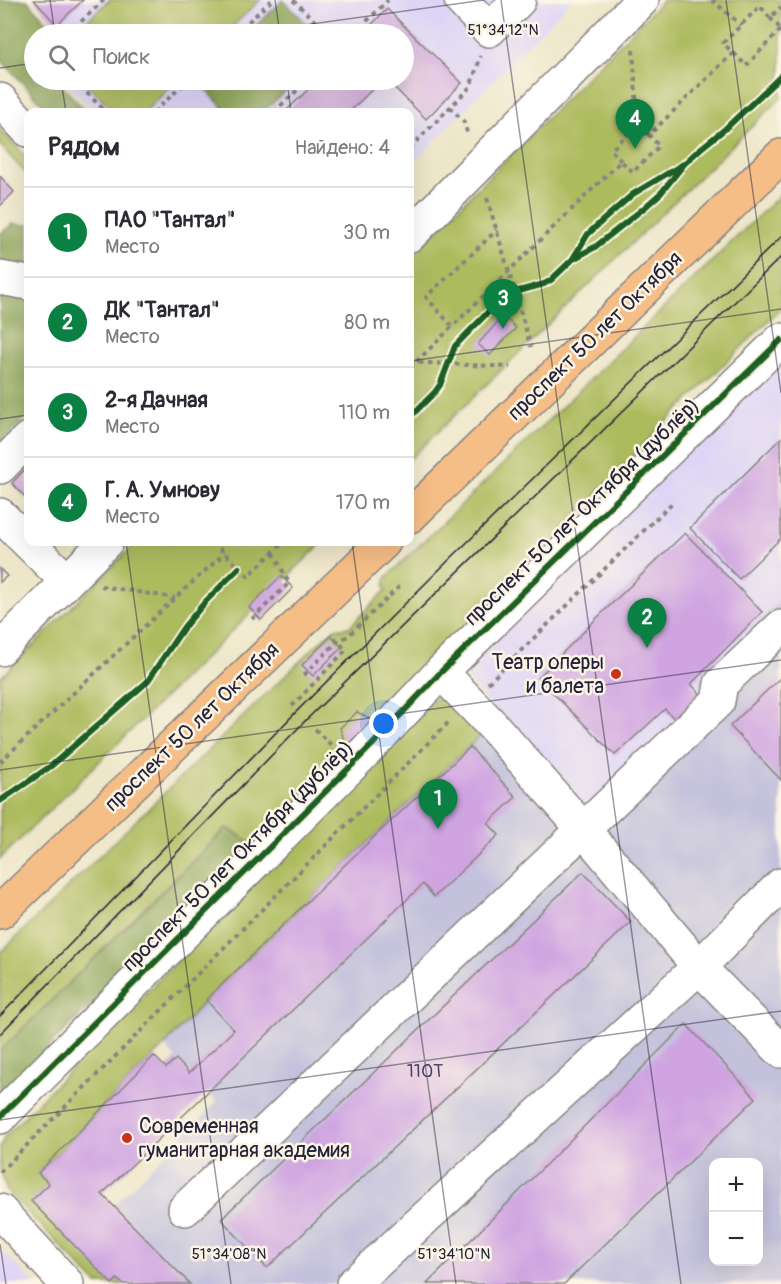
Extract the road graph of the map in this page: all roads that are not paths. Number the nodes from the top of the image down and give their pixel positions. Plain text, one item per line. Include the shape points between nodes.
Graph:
1 (461, 0) edge
2 (519, 0) edge
3 (636, 6) edge
4 (0, 100) edge
5 (24, 126) edge
6 (781, 156) edge
7 (414, 231) edge
8 (0, 278) edge
9 (24, 281) edge
10 (781, 340) edge
11 (24, 444) edge
12 (0, 467) edge
13 (414, 512) edge
14 (0, 515) edge
15 (24, 538) edge
16 (32, 546) edge
17 (102, 546) edge
18 (380, 546) edge
19 (68, 580) junction
20 (781, 627) edge
21 (0, 648) edge
22 (441, 672) junction
23 (583, 829) junction
24 (781, 885) edge
25 (0, 912) edge
26 (699, 967) junction
27 (781, 1051) edge
28 (0, 1118) edge
29 (185, 1209) dead end
30 (0, 1211) edge
31 (67, 1284) edge
32 (353, 1284) edge

1 - 2 street via 489,30
3 - 7 street
4 - 5 street
6 - 13 main road, проспект 50 лет Октября
8 - 9 street
10 - 22 street, проспект 50 лет Октября (дублёр)
11 - 12 street
14 - 15 street
16 - 19 street
17 - 19 street
18 - 25 main road, проспект 50 лет Октября
19 - 21 street
20 - 23 street via 721,684 718,700
22 - 23 street
22 - 28 street, проспект 50 лет Октября (дублёр)
23 - 26 street
23 - 29 street
24 - 26 street
26 - 27 street
26 - 32 street
30 - 31 street

